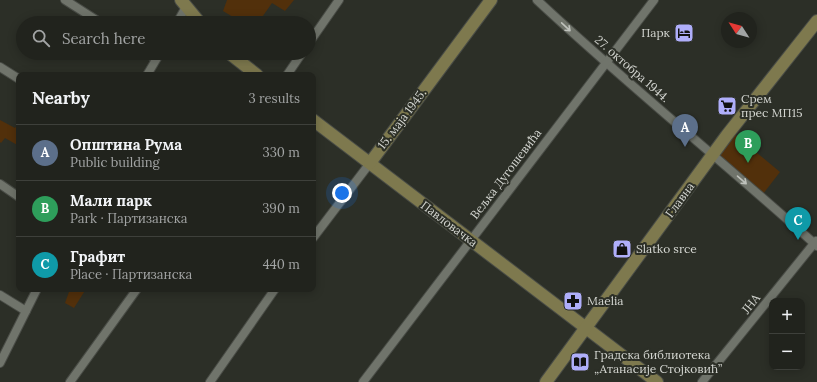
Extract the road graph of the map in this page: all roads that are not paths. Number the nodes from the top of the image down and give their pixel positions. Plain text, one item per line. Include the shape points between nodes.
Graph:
1 (65, 0) edge
2 (339, 0) edge
3 (491, 0) edge
4 (537, 0) edge
5 (654, 0) edge
6 (184, 3) edge
7 (90, 16) edge
8 (179, 16) edge
9 (194, 16) edge
10 (817, 21) edge
11 (316, 33) edge
12 (156, 60) edge
13 (239, 60) edge
14 (297, 60) edge
15 (606, 63) junction
16 (0, 67) edge
17 (149, 72) edge
18 (253, 72) edge
19 (289, 72) edge
20 (16, 77) edge
21 (316, 122) edge
22 (713, 155) junction
23 (370, 163) junction
24 (0, 184) edge
25 (16, 195) edge
26 (316, 234) edge
27 (472, 240) junction
28 (816, 243) edge
29 (35, 292) edge
30 (135, 292) edge
31 (273, 292) edge
32 (0, 295) edge
33 (26, 311) junction
34 (586, 328) junction
35 (0, 363) edge
36 (70, 382) edge
37 (210, 382) edge
38 (363, 382) edge
39 (546, 382) edge
40 (657, 382) edge
41 (702, 382) edge

1 - 7 street
2 - 11 street
3 - 23 street, 15. маја 1945.
4 -> 15 street, 27. октобра 1944.
5 - 15 street, Вељка Дугошевића
6 - 8 street
6 - 9 street
10 - 22 street, Главна
12 - 17 street
13 - 18 street
14 - 19 street
15 - 22 street, 27. октобра 1944.
15 - 27 street, Вељка Дугошевића
16 - 20 street
21 - 23 street, Павловачка
22 -> 28 street, 27. октобра 1944.
22 - 34 street, Главна
23 - 26 street, 15. маја 1945.
23 - 27 street, Павловачка
24 - 25 street
27 - 34 street, Павловачка
27 - 38 street, Вељка Дугошевића
28 - 41 street, ЈНА
29 - 33 street
30 - 36 street
31 - 37 street
32 - 33 street
33 - 35 street
34 - 39 street, Главна
34 - 40 street, Павловачка

